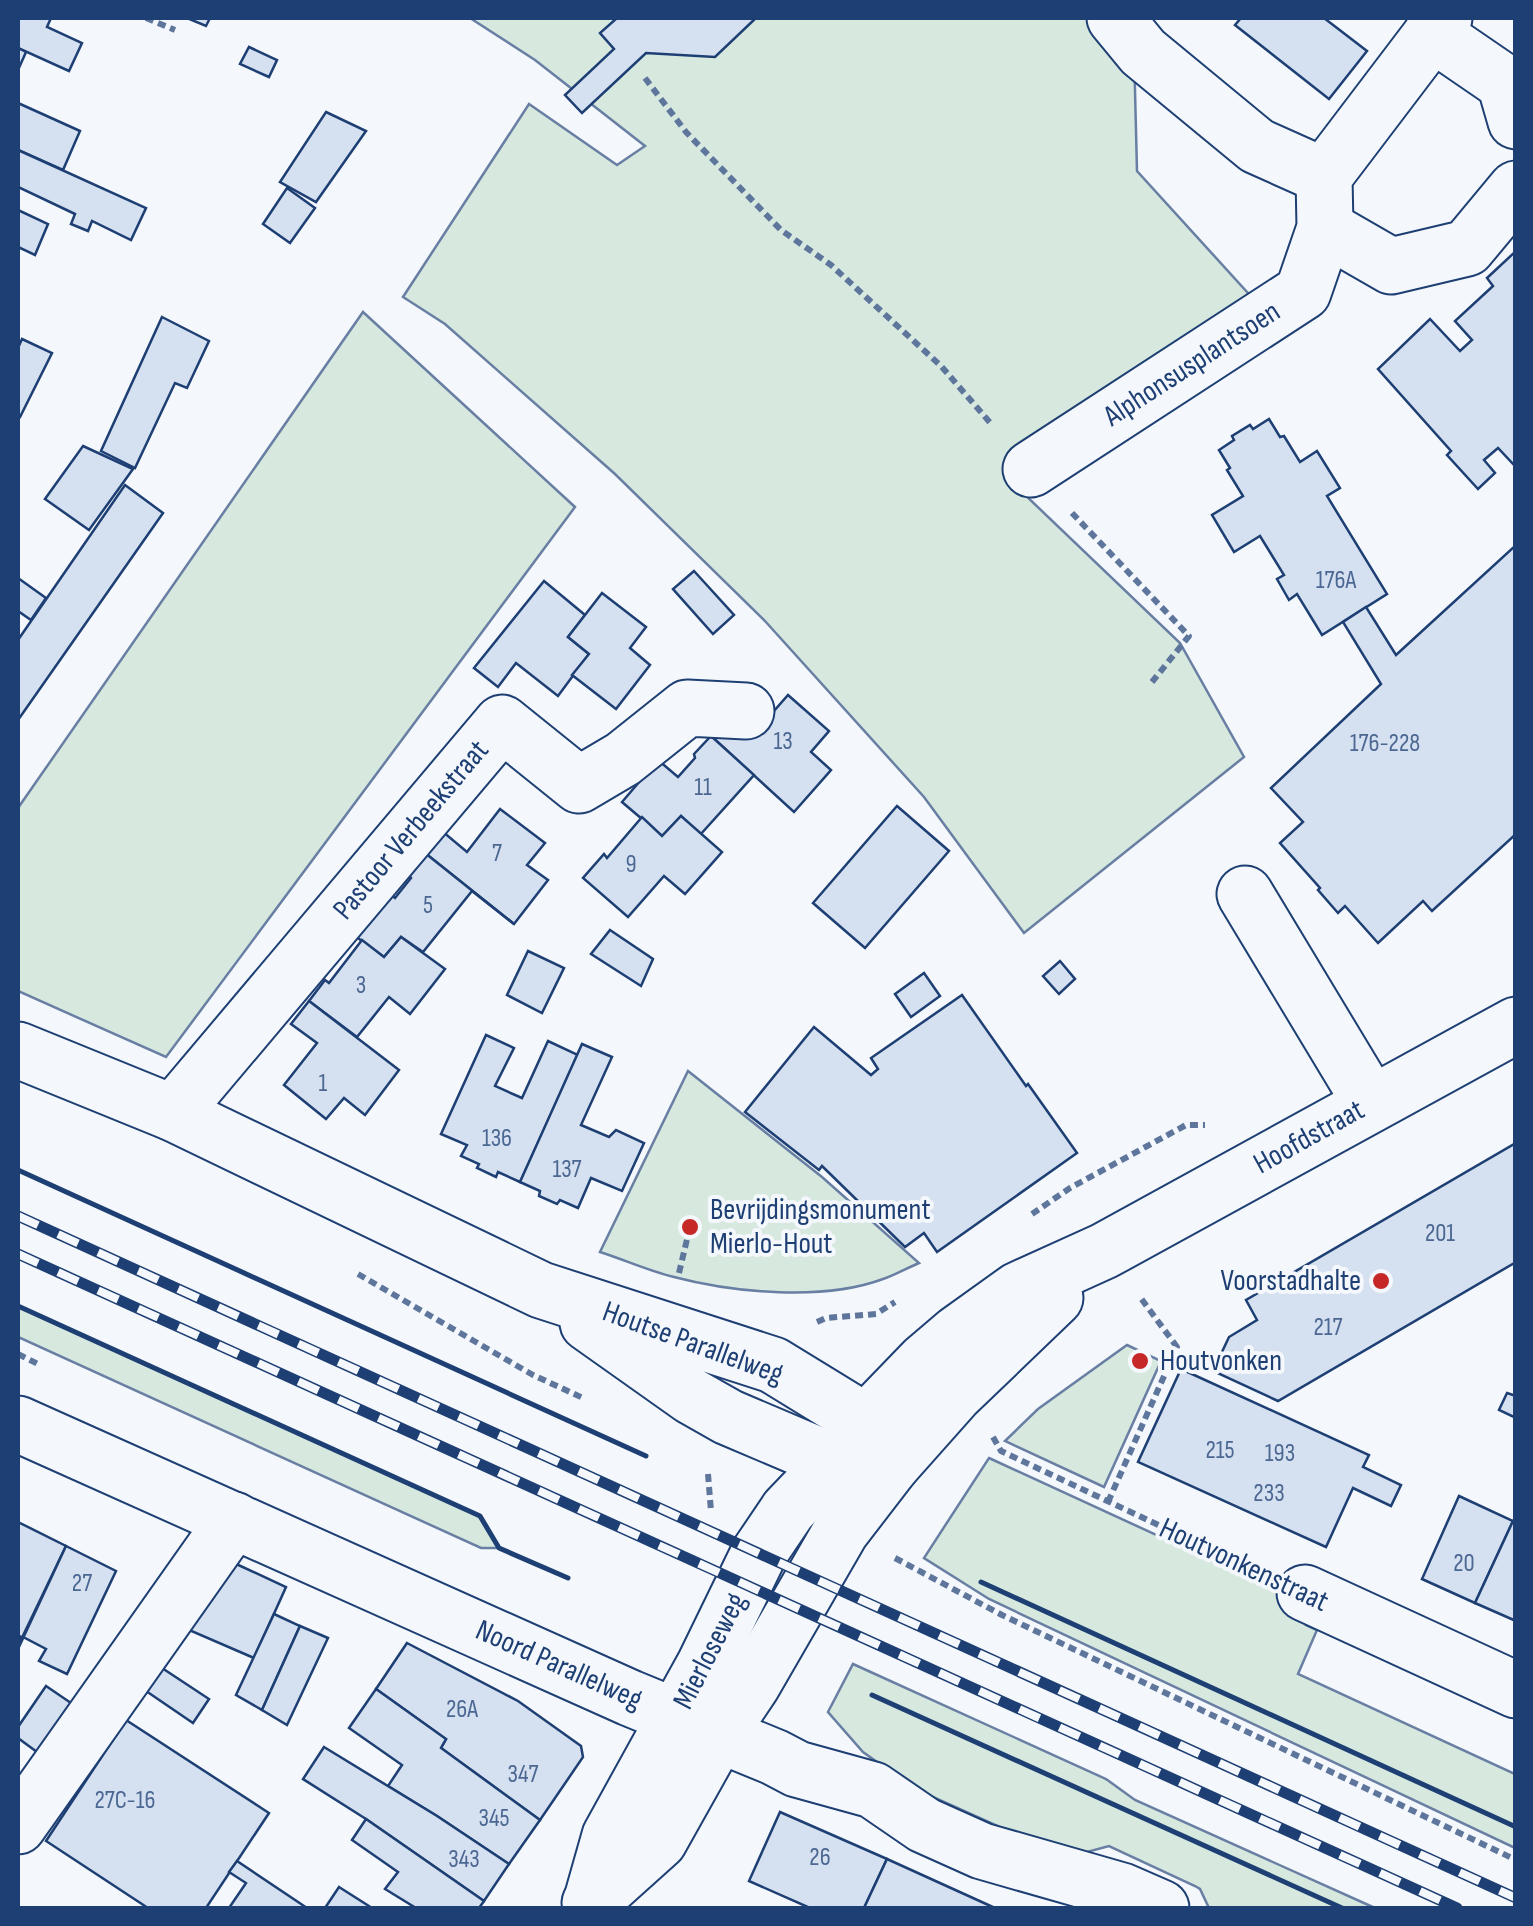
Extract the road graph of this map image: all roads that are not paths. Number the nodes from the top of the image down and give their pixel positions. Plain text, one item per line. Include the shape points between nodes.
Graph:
1 (1115, 18) edge
2 (1438, 25) edge
3 (1516, 121) edge
4 (1516, 189) edge
5 (1324, 202) junction
6 (1031, 470) road end
7 (746, 711) dead end
8 (1245, 894) dead end
9 (1516, 1025) edge
10 (18, 1050) edge
11 (1371, 1102) junction
12 (172, 1114) junction
13 (18, 1424) edge
14 (864, 1450) junction
15 (234, 1520) junction
16 (1305, 1594) road end
17 (1516, 1690) edge
18 (698, 1725) junction
19 (18, 1826) edge
20 (589, 1906) edge
21 (1161, 1908) edge

1 - 5 street via 1144,52
2 - 3 street via 1505,83
2 - 5 street, Alphonsusplantsoen
4 - 5 street via 1466,248 1391,266
5 - 6 street, Alphonsusplantsoen via 1303,292
7 - 12 street, Pastoor Verbeekstraat via 687,708 623,760 579,785 502,723
8 - 11 street
9 - 11 street, Hoofdstraat
10 - 12 street, Houtse Parallelweg
11 - 14 street, Hoofdstraat
12 - 14 street, Houtse Parallelweg via 541,1290 728,1417
13 - 15 street, Noord Parallelweg
14 - 18 street, Mierloseweg via 841,1532 752,1685
15 - 18 street, Noord Parallelweg
15 - 19 street
16 - 17 street, Houtvonkenstraat
18 - 20 street, Mierloseweg via 659,1841
18 - 21 street, Noord Parallelweg via 797,1770 873,1790 924,1825 982,1850

